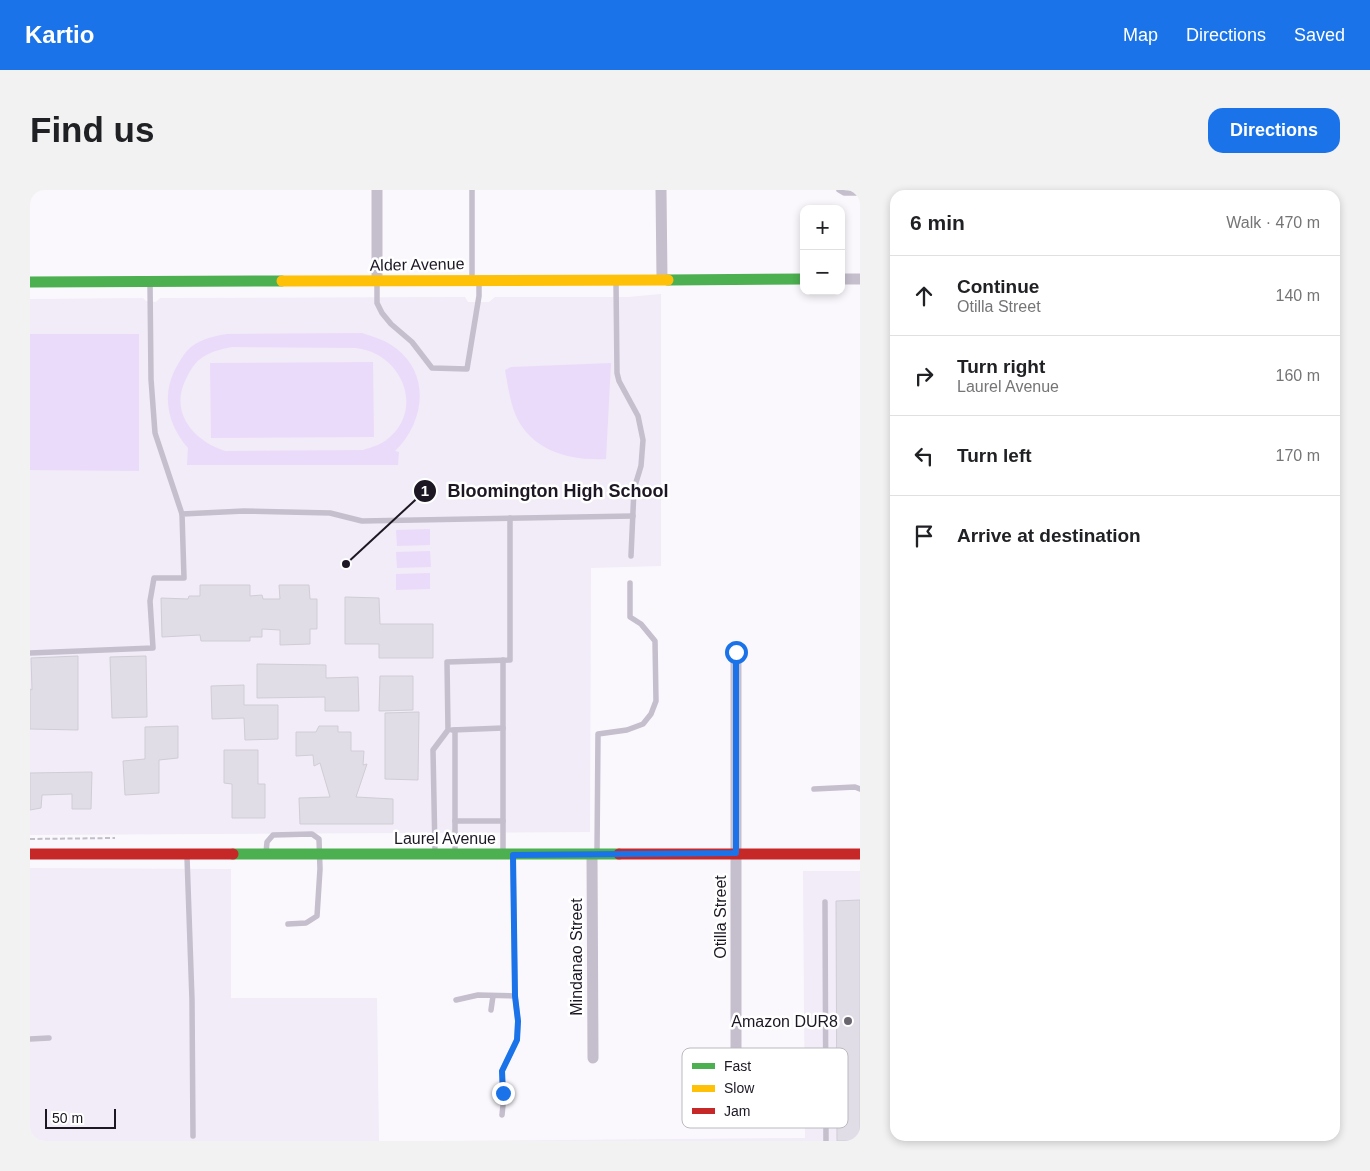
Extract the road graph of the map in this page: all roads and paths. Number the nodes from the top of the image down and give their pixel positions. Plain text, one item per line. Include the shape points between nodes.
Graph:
1 (377, 190) edge
2 (472, 190) edge
3 (661, 190) edge
4 (839, 190) edge
5 (860, 193) edge
6 (800, 279) edge
7 (845, 279) edge
8 (860, 279) edge
9 (475, 280) junction
10 (616, 280) junction
11 (662, 280) junction
12 (377, 281) junction
13 (30, 282) edge
14 (150, 282) junction
15 (182, 514) junction
16 (633, 516) junction
17 (510, 518) junction
18 (631, 556) dead end
19 (630, 582) dead end
20 (736, 652) dead end
21 (30, 653) edge
22 (503, 660) junction
23 (503, 728) junction
24 (448, 730) junction
25 (455, 730) junction
26 (814, 789) dead end
27 (860, 789) edge
28 (503, 821) junction
29 (455, 822) junction
30 (114, 838) dead end
31 (30, 839) edge
32 (736, 853) junction
33 (30, 854) edge
34 (187, 854) junction
35 (266, 854) junction
36 (319, 854) junction
37 (860, 854) edge
38 (435, 855) junction
39 (455, 855) junction
40 (508, 855) junction
41 (594, 855) junction
42 (825, 902) dead end
43 (288, 924) dead end
44 (493, 996) junction
45 (515, 996) junction
46 (456, 1000) dead end
47 (491, 1010) dead end
48 (49, 1038) dead end
49 (30, 1039) edge
50 (736, 1048) edge
51 (826, 1048) edge
52 (593, 1058) dead end
53 (502, 1115) dead end
54 (826, 1128) edge
55 (193, 1136) dead end
56 (826, 1141) edge

1 - 12 street
2 - 9 lane
3 - 11 street
4 - 5 lane
6 - 11 street, Alder Avenue
7 - 8 street
9 - 10 street, Alder Avenue
9 - 12 street, Alder Avenue
9 - 12 lane via 479,296 467,369 432,368 412,342 382,313 377,303
10 - 11 street, Alder Avenue
10 - 16 lane via 617,373 638,416 643,440 641,466 634,489
12 - 14 street, Alder Avenue
13 - 14 street, Alder Avenue
14 - 15 lane via 155,433
15 - 17 lane via 244,511 330,513 362,521
15 - 21 lane via 184,578 154,578 150,601 153,648
16 - 17 lane
16 - 18 lane
17 - 22 lane via 510,660
19 - 41 lane via 630,617 641,624 655,641 656,701 652,714 642,724 628,730 598,734
20 - 32 street, Otilla Street
22 - 23 lane
22 - 24 lane via 447,662
23 - 25 lane
23 - 28 lane
24 - 25 lane
24 - 38 lane via 433,750
25 - 29 lane
26 - 27 lane
28 - 29 lane
28 - 40 lane
29 - 39 lane
30 - 31 path
32 - 37 street, Laurel Avenue
32 - 41 street, Laurel Avenue
32 - 50 street, Otilla Street
33 - 34 street, Laurel Avenue
34 - 35 street, Laurel Avenue
34 - 55 lane
35 - 36 street, Laurel Avenue
35 - 36 lane via 266,842 274,835 312,834 318,839
36 - 38 street, Laurel Avenue
36 - 43 lane via 317,916 306,923
38 - 39 street, Laurel Avenue
39 - 40 street, Laurel Avenue
40 - 41 street, Laurel Avenue
40 - 45 lane
41 - 52 street, Mindanao Street
42 - 51 lane
44 - 45 lane
44 - 46 lane via 478,995
44 - 47 lane
45 - 53 lane via 517,1040 502,1071
48 - 49 lane
54 - 56 lane

